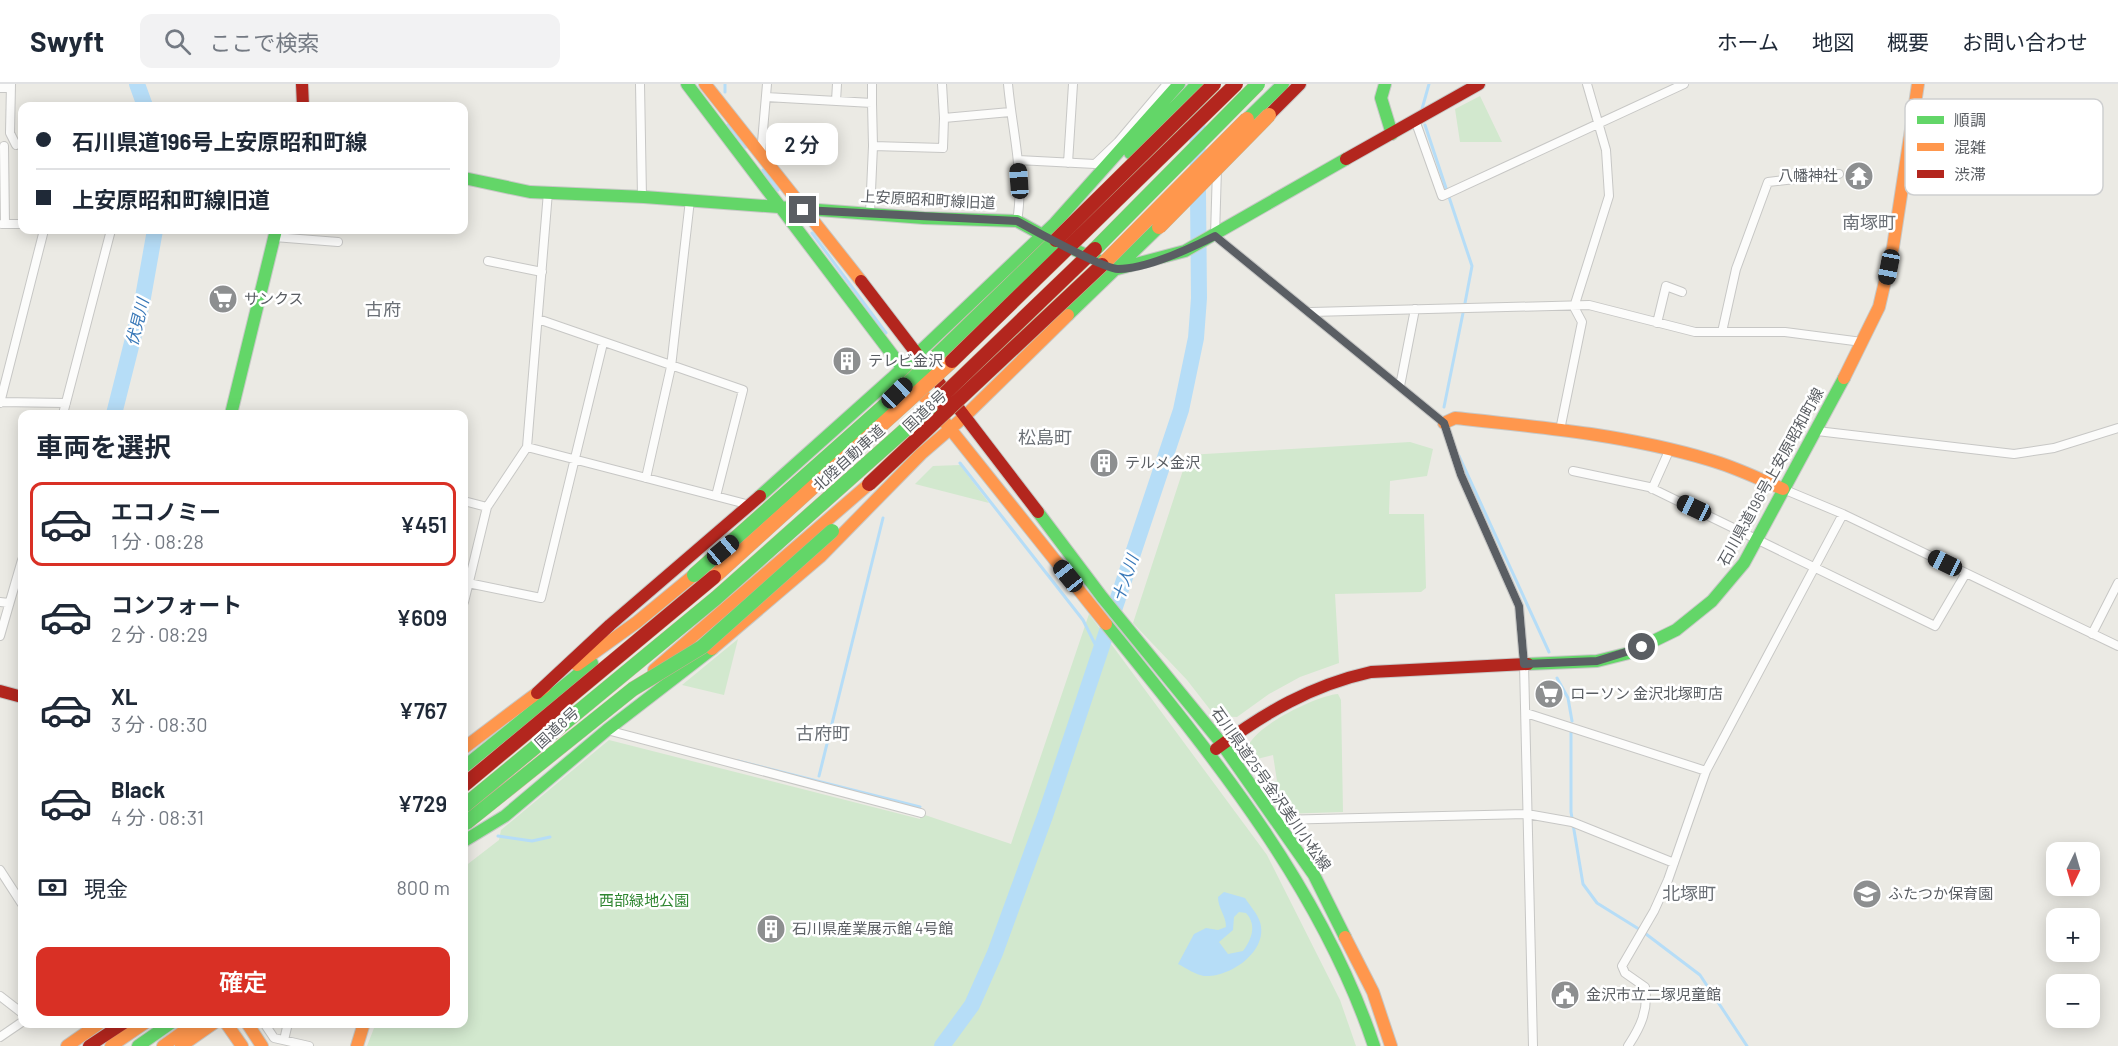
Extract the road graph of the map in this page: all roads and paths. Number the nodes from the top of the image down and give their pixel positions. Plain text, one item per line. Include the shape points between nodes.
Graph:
1 (302, 84) edge
2 (640, 84) edge
3 (687, 84) edge
4 (705, 84) edge
5 (767, 84) edge
6 (837, 84) edge
7 (872, 84) edge
8 (942, 84) edge
9 (1008, 84) edge
10 (1073, 84) edge
11 (1197, 84) edge
12 (1214, 84) edge
13 (1220, 84) edge
14 (1236, 84) edge
15 (1258, 84) edge
16 (1283, 84) edge
17 (1300, 84) edge
18 (1385, 84) edge
19 (1479, 84) edge
20 (1587, 84) edge
21 (1684, 84) edge
22 (1918, 84) edge
23 (11, 86) edge
24 (1172, 86) edge
25 (0, 88) edge
26 (766, 97) junction
27 (1916, 99) edge
28 (836, 101) junction
29 (303, 102) edge
30 (872, 103) junction
31 (1010, 112) junction
32 (944, 118) junction
33 (1415, 120) junction
34 (1598, 123) junction
35 (1392, 134) junction
36 (18, 144) edge
37 (18, 145) edge
38 (2, 146) edge
39 (873, 146) junction
40 (761, 154) junction
41 (1018, 160) junction
42 (1068, 162) junction
43 (1905, 164) edge
44 (1839, 174) dead end
45 (468, 179) edge
46 (548, 192) junction
47 (642, 197) junction
48 (690, 200) junction
49 (781, 209) junction
50 (803, 210) junction
51 (870, 213) junction
52 (1060, 217) junction
53 (1017, 221) junction
54 (3, 224) edge
55 (43, 234) edge
56 (110, 234) edge
57 (275, 234) edge
58 (282, 234) edge
59 (1041, 235) junction
60 (1215, 236) junction
61 (338, 242) dead end
62 (488, 261) dead end
63 (1117, 269) junction
64 (542, 272) junction
65 (1682, 292) dead end
66 (1574, 307) junction
67 (1415, 309) junction
68 (1311, 312) junction
69 (538, 320) junction
70 (1657, 323) junction
71 (1722, 332) junction
72 (1862, 342) junction
73 (603, 343) junction
74 (917, 353) junction
75 (671, 367) junction
76 (902, 368) junction
77 (1400, 386) junction
78 (0, 402) edge
79 (66, 403) junction
80 (64, 410) edge
81 (232, 410) edge
82 (964, 417) junction
83 (1444, 423) junction
84 (2118, 428) edge
85 (949, 430) junction
86 (1560, 430) junction
87 (1817, 431) junction
88 (527, 447) junction
89 (1669, 451) junction
90 (574, 460) junction
91 (1573, 471) dead end
92 (646, 478) junction
93 (897, 479) junction
94 (1652, 489) junction
95 (1783, 489) junction
96 (716, 496) junction
97 (468, 502) edge
98 (751, 505) junction
99 (487, 507) junction
100 (1844, 513) junction
101 (1758, 538) junction
102 (1814, 569) junction
103 (18, 570) edge
104 (1966, 573) junction
105 (468, 583) joint
106 (2118, 583) edge
107 (5, 603) edge
108 (637, 622) junction
109 (2092, 634) junction
110 (0, 636) edge
111 (2118, 646) edge
112 (1524, 664) junction
113 (2, 691) edge
114 (537, 693) junction
115 (18, 696) edge
116 (1526, 713) junction
117 (607, 730) junction
118 (1222, 744) junction
119 (468, 745) edge
120 (1210, 753) junction
121 (468, 764) edge
122 (1706, 771) junction
123 (468, 782) edge
124 (468, 803) edge
125 (921, 813) dead end
126 (1527, 814) junction
127 (1276, 820) junction
128 (468, 821) edge
129 (468, 835) edge
130 (468, 837) edge
131 (1674, 863) junction
132 (0, 870) edge
133 (18, 898) edge
134 (0, 996) edge
135 (18, 1010) edge
136 (18, 1025) edge
137 (93, 1028) edge
138 (116, 1028) edge
139 (138, 1028) edge
140 (164, 1028) edge
141 (188, 1028) edge
142 (207, 1028) edge
143 (229, 1028) edge
144 (250, 1028) edge
145 (267, 1028) edge
146 (287, 1028) edge
147 (362, 1028) edge
148 (0, 1037) edge
149 (284, 1040) junction
150 (67, 1046) edge
151 (89, 1046) edge
152 (111, 1046) edge
153 (138, 1046) edge
154 (163, 1046) edge
155 (181, 1046) edge
156 (242, 1046) edge
157 (262, 1046) edge
158 (309, 1046) edge
159 (357, 1046) edge
160 (1374, 1046) edge
161 (1391, 1046) edge
162 (1533, 1046) edge
163 (1628, 1046) edge

1 - 29 main road
2 - 47 street
3 - 49 main road
4 - 40 main road
5 - 26 street
6 - 28 street
7 - 30 street
8 - 32 street
9 - 31 street
10 - 42 street
11 - 52 main road via 1117,166
12 - 108 main road, bridge via 897,393
13 - 60 street
14 - 123 main road, 北陸自動車道, bridge via 1033,287 852,456 699,593
15 - 124 main road, 北陸自動車道, bridge via 958,381 817,510 624,677
16 - 129 main road, 国道8号, bridge via 1079,287 869,484 674,655 625,690
17 - 63 main road, bridge
18 - 35 main road via 1381,98
19 - 33 main road
20 - 34 street
21 - 34 street
22 - 27 main road, 石川県道196号上安原昭和町線
23 - 25 street
23 - 36 street via 10,133
24 - 42 street via 1095,164
24 - 52 main road
26 - 28 street
26 - 40 street
28 - 30 street
30 - 39 street
31 - 32 street
31 - 41 street
32 - 39 street via 943,148
33 - 34 street via 1442,196
33 - 35 main road
34 - 66 street via 1606,150 1609,196
35 - 60 main road
37 - 38 street
38 - 54 street
39 - 51 street
40 - 50 main road
41 - 42 street
41 - 53 street via 1021,202
43 - 72 main road, 石川県道196号上安原昭和町線 via 1885,287
44 - 71 street via 1768,182 1736,269
45 - 46 main road, 上安原昭和町線旧道
46 - 47 main road, 上安原昭和町線旧道
46 - 64 street
47 - 48 main road, 上安原昭和町線旧道
48 - 49 main road, 上安原昭和町線旧道
48 - 75 street
49 - 50 main road, 上安原昭和町線旧道
49 - 76 main road
50 - 51 main road, 上安原昭和町線旧道
50 - 74 main road
51 - 53 main road, 上安原昭和町線旧道
52 - 59 main road
53 - 59 main road, 上安原昭和町線旧道
55 - 78 street
56 - 79 street
57 - 81 main road
58 - 61 street
59 - 63 main road, 上安原昭和町線旧道
59 - 74 main road
60 - 63 main road via 1185,251
60 - 68 street
62 - 64 street
63 - 82 main road
64 - 69 street
65 - 70 street via 1666,286
66 - 67 street
66 - 70 street via 1589,305
66 - 86 street via 1582,321
67 - 68 street
67 - 77 street
68 - 77 street
69 - 73 street
69 - 88 street
70 - 71 street via 1695,332
71 - 72 street via 1785,332
72 - 87 main road, 石川県道196号上安原昭和町線
73 - 75 street
73 - 90 street
74 - 76 main road
74 - 82 main road
75 - 92 street
75 - 96 street via 743,390
76 - 85 main road
76 - 98 main road
77 - 83 street
78 - 79 street
79 - 80 street
82 - 85 main road
82 - 118 main road, 石川県道25号金沢美川小松線 via 1102,597
83 - 86 main road via 1455,418
83 - 112 street via 1461,475 1519,606
84 - 87 street via 2054,448 2014,454
85 - 93 main road
85 - 120 main road, 石川県道25号金沢美川小松線
86 - 89 main road
87 - 95 main road, 石川県道196号上安原昭和町線
88 - 90 street
88 - 99 street
89 - 94 street
89 - 95 main road via 1711,460
90 - 92 street
90 - 105 street via 541,598
91 - 94 street
92 - 96 street
93 - 117 main road via 820,557 752,617
93 - 128 main road, bridge via 832,531 702,647 633,689
94 - 101 street
95 - 100 street
95 - 101 main road, 石川県道196号上安原昭和町線
96 - 98 street
97 - 99 street
98 - 114 main road via 609,624
99 - 105 street
100 - 102 street
100 - 104 street
101 - 102 street
101 - 112 main road, 石川県道196号上安原昭和町線 via 1732,580 1676,630 1629,653 1597,661
102 - 104 street via 1935,626
102 - 122 street
103 - 107 street
104 - 109 street
106 - 109 street
107 - 110 street
108 - 114 main road
108 - 121 main road
109 - 111 street
112 - 116 street
112 - 118 main road, 石川県道196号上安原昭和町線 via 1347,676 1307,690 1267,711
113 - 115 main road
114 - 119 main road
116 - 122 street
116 - 126 street
117 - 125 street
117 - 130 main road via 505,816
118 - 120 main road, 石川県道196号上安原昭和町線
118 - 127 main road, 石川県道25号金沢美川小松線
120 - 160 main road, 石川県道25号金沢美川小松線 via 1300,884 1358,998
122 - 131 street
126 - 127 street
126 - 131 street via 1572,822
126 - 162 street
127 - 161 main road, 石川県道25号金沢美川小松線 via 1314,875 1373,992
131 - 163 street via 1654,911 1622,966 1625,973 1645,987 1647,998 1638,1030
132 - 133 street
134 - 135 street
136 - 148 street
137 - 150 main road
138 - 151 main road
139 - 152 main road
140 - 153 main road
141 - 154 main road
142 - 155 main road
143 - 156 main road
144 - 157 main road
145 - 149 street via 274,1038
146 - 149 street
147 - 159 main road
149 - 158 street

